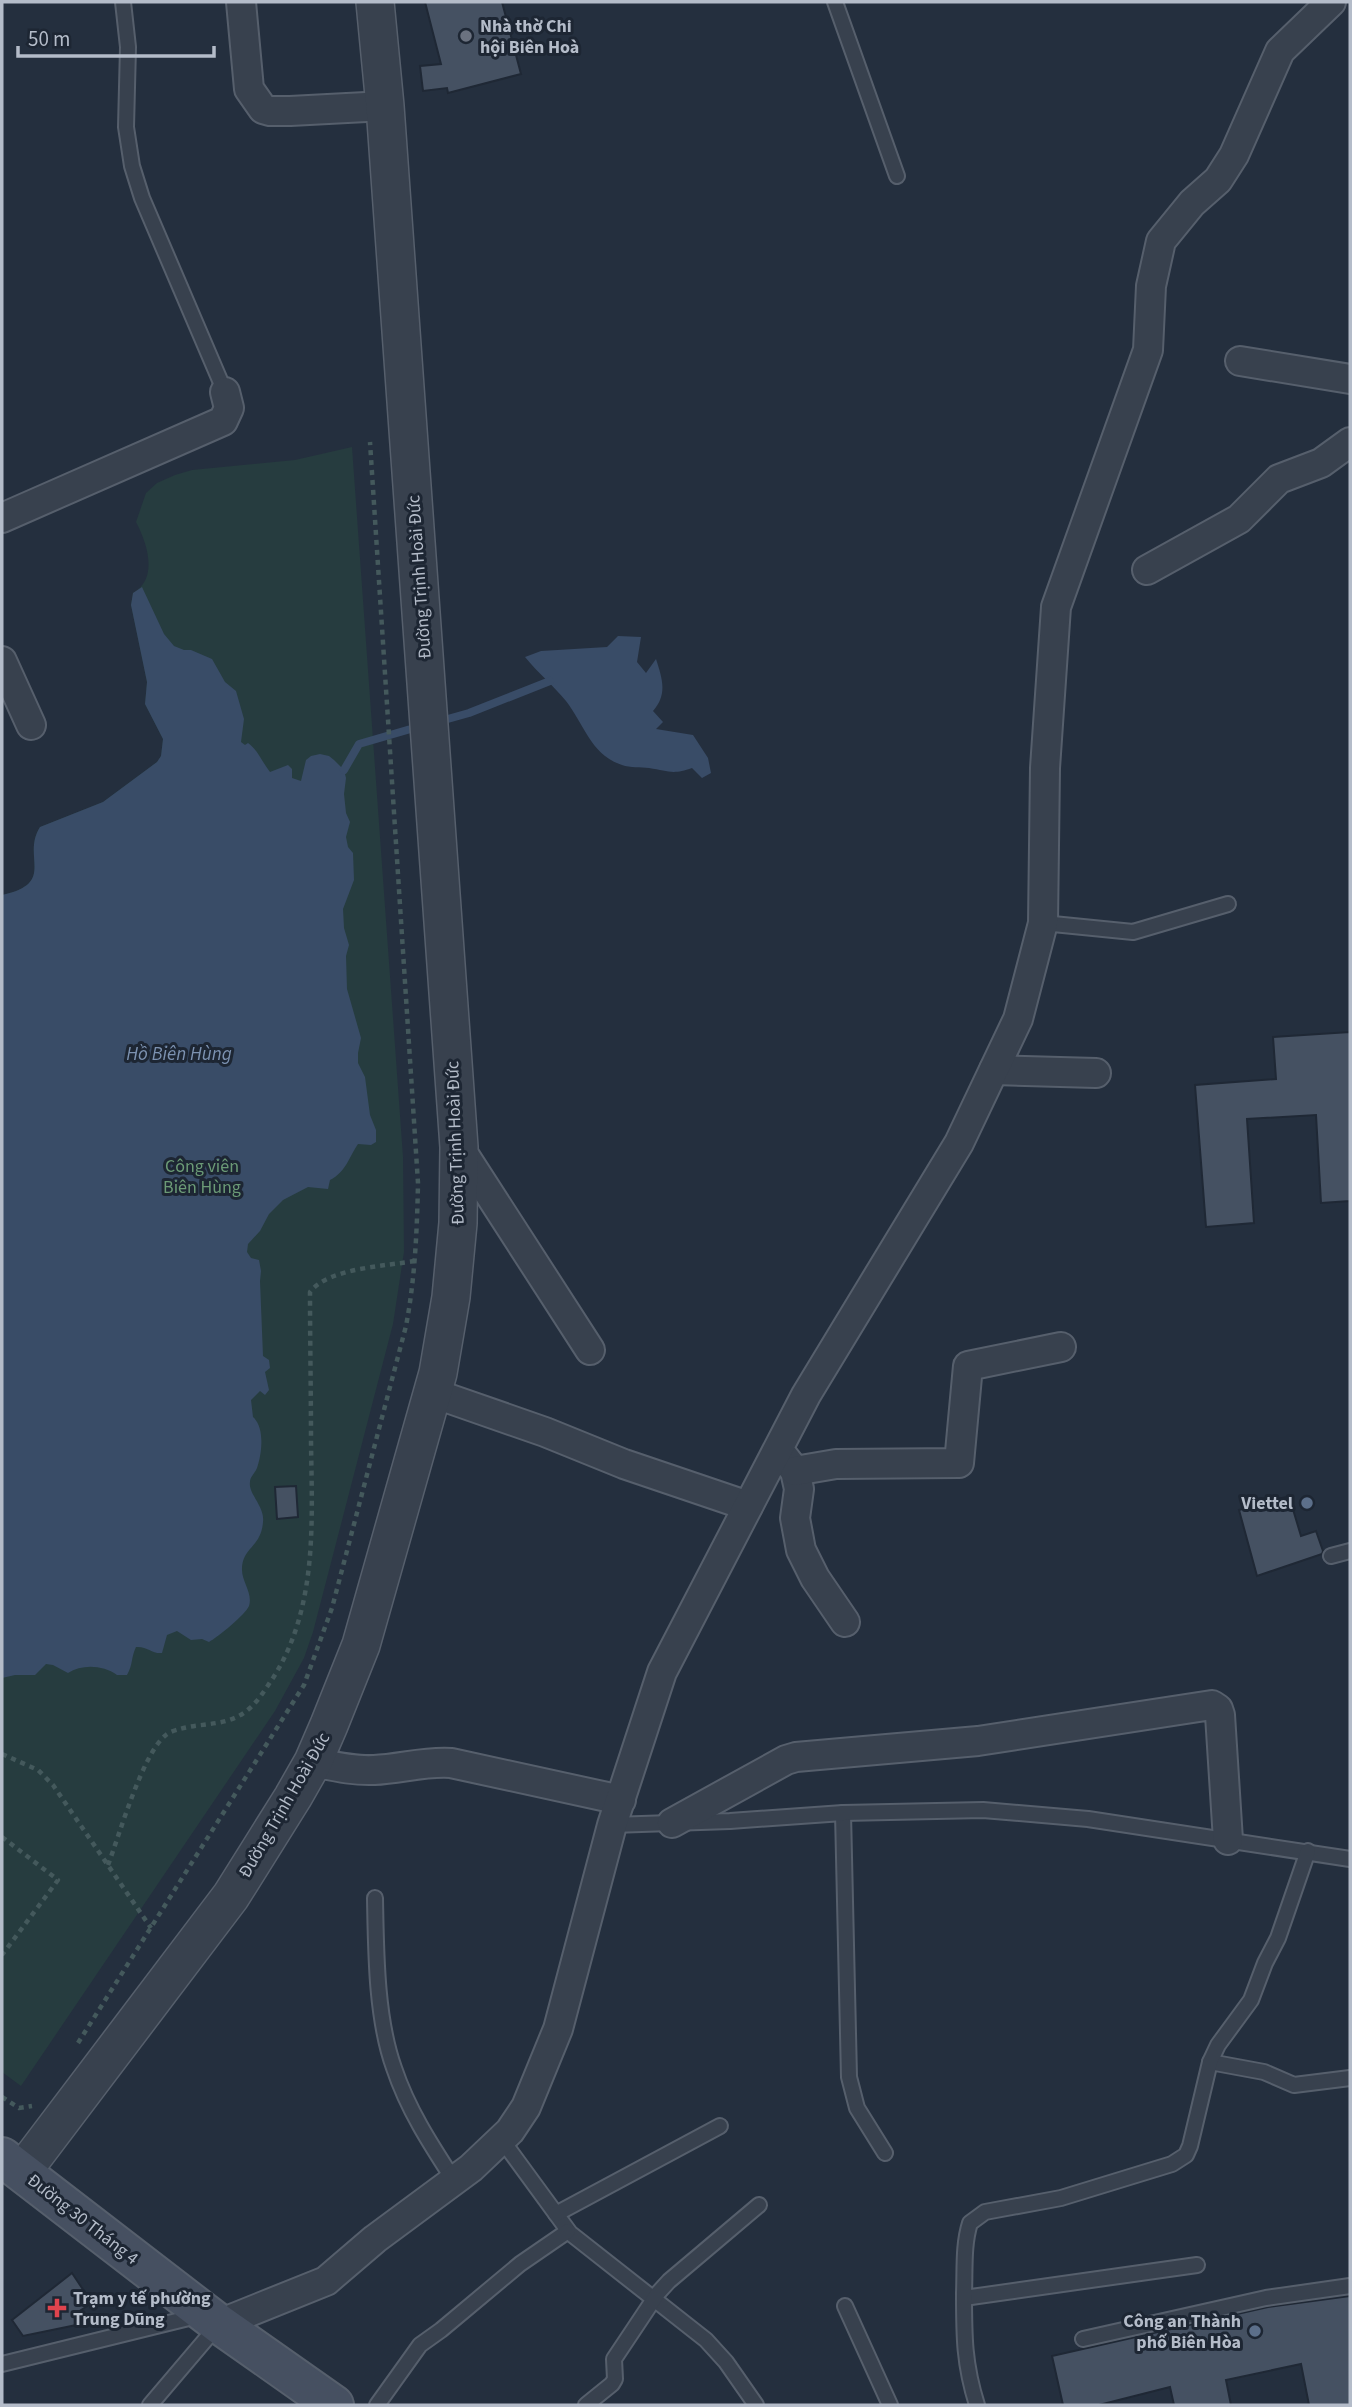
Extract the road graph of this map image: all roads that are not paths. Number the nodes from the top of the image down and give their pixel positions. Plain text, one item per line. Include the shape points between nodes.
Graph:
1 (123, 2) edge
2 (241, 2) edge
3 (375, 2) edge
4 (835, 2) edge
5 (1331, 2) edge
6 (386, 106) junction
7 (897, 176) dead end
8 (1240, 361) dead end
9 (1350, 379) edge
10 (225, 392) joint
11 (1350, 442) edge
12 (2, 519) edge
13 (1147, 570) dead end
14 (2, 660) edge
15 (31, 725) dead end
16 (1228, 904) dead end
17 (1043, 923) junction
18 (994, 1070) junction
19 (1097, 1073) dead end
20 (459, 1147) junction
21 (1060, 1347) dead end
22 (590, 1350) dead end
23 (433, 1393) junction
24 (786, 1461) junction
25 (748, 1506) junction
26 (1350, 1551) edge
27 (1331, 1556) dead end
28 (845, 1622) dead end
29 (313, 1762) junction
30 (616, 1812) junction
31 (843, 1814) junction
32 (672, 1823) junction
33 (1228, 1840) junction
34 (1308, 1851) junction
35 (1350, 1859) edge
36 (375, 1898) dead end
37 (1210, 2062) junction
38 (1350, 2078) edge
39 (720, 2126) dead end
40 (502, 2140) junction
41 (885, 2153) dead end
42 (12, 2164) edge
43 (455, 2182) junction
44 (760, 2205) dead end
45 (556, 2214) junction
46 (568, 2231) junction
47 (1197, 2265) dead end
48 (1350, 2286) edge
49 (964, 2298) junction
50 (654, 2300) junction
51 (845, 2306) dead end
52 (212, 2319) junction
53 (1083, 2339) dead end
54 (2, 2364) edge
55 (150, 2405) edge
56 (334, 2405) edge
57 (377, 2405) edge
58 (586, 2405) edge
59 (756, 2405) edge
60 (890, 2405) edge
61 (977, 2405) edge

1 - 10 lane via 128,47 126,127 132,166
2 - 6 street via 249,89 263,108
3 - 6 street, Đường Trịnh Hoài Đức
4 - 7 lane
5 - 17 street via 1280,51 1234,155 1218,180 1192,202 1161,241 1151,286 1148,350 1056,607 1045,768
6 - 20 street, Đường Trịnh Hoài Đức
8 - 9 street
10 - 12 street via 229,408 223,421
11 - 13 street via 1321,463 1279,479 1239,519
14 - 15 street
16 - 17 lane via 1133,932
17 - 18 street via 1018,1019
18 - 19 street
18 - 24 street via 959,1143 806,1395
20 - 22 street
20 - 23 street, Đường Trịnh Hoài Đức via 451,1297
21 - 24 street via 968,1366 959,1463
23 - 25 street
23 - 29 street, Đường Trịnh Hoài Đức via 361,1645
24 - 25 street
24 - 28 street via 799,1489 796,1518 801,1550
25 - 30 street via 662,1672
26 - 27 lane
29 - 30 street via 373,1770 452,1763
29 - 42 street, Đường Trịnh Hoài Đức via 231,1896
30 - 32 lane
30 - 40 street via 558,2029 526,2107
31 - 32 lane
31 - 33 lane via 983,1811 1088,1819
31 - 41 lane via 849,2077 857,2108
32 - 33 street via 796,1757 978,1741 1212,1705 1220,1715
33 - 34 lane
34 - 35 lane
34 - 37 lane via 1255,1992
36 - 43 lane via 379,1988 390,2056 408,2104
37 - 38 lane via 1264,2072 1294,2085
37 - 49 lane via 1190,2147 1180,2161 1061,2198 985,2212 970,2223
39 - 45 lane
40 - 43 street
40 - 45 lane
42 - 52 main road, Đường 30 Tháng 4
43 - 52 street via 326,2281
44 - 50 lane via 669,2281
45 - 46 lane
46 - 50 lane
46 - 57 lane via 420,2345
47 - 49 lane
48 - 53 lane via 1266,2298
49 - 61 lane via 966,2364
50 - 58 lane via 614,2358 612,2384
50 - 59 lane via 720,2354
51 - 60 lane
52 - 54 lane
52 - 55 lane
52 - 56 main road, Đường 30 Tháng 4

